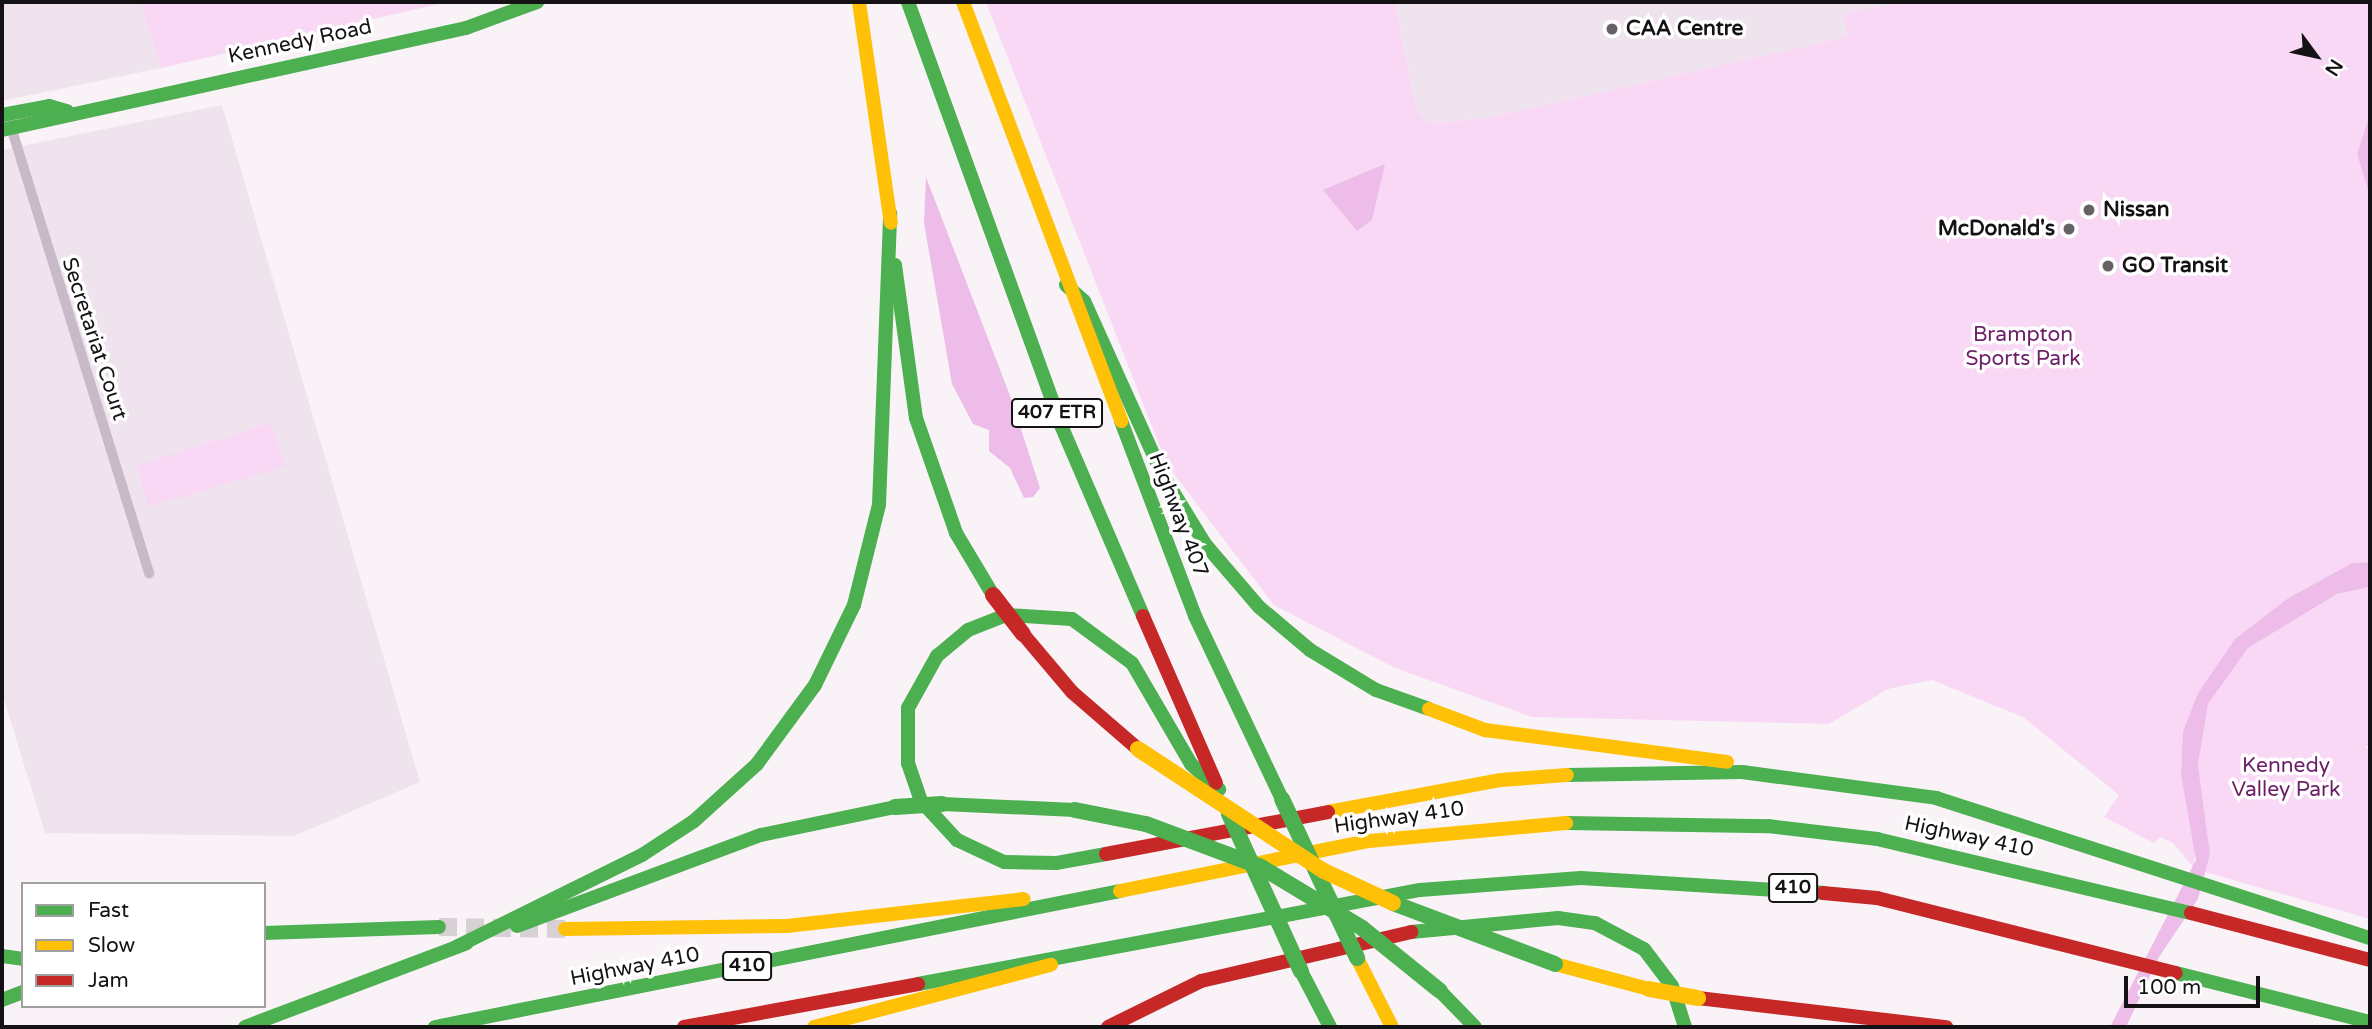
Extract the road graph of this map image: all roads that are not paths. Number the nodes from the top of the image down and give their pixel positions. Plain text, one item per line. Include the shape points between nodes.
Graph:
1 (537, 2) edge
2 (859, 2) edge
3 (908, 2) edge
4 (963, 2) edge
5 (5, 122) edge
6 (890, 213) junction
7 (1066, 285) junction
8 (149, 574) dead end
9 (1882, 788) junction
10 (1219, 789) junction
11 (1058, 900) junction
12 (439, 927) tunnel mouth
13 (565, 929) tunnel mouth
14 (266, 933) edge
15 (2370, 938) edge
16 (456, 947) junction
17 (1079, 955) junction
18 (2, 956) edge
19 (21, 959) edge
20 (2370, 960) edge
21 (21, 993) edge
22 (2, 1000) edge
23 (2370, 1022) edge
24 (1392, 1024) edge
25 (245, 1027) edge
26 (435, 1027) edge
27 (684, 1027) edge
28 (814, 1027) edge
29 (1108, 1027) edge
30 (1330, 1027) edge
31 (1475, 1027) edge
32 (1685, 1027) edge
33 (1946, 1027) edge

1 - 5 main road, Kennedy Road via 466,28 68,111 49,106
2 - 6 main road
3 - 10 main road, 407 ETR via 1060,423
4 - 7 main road, Highway 407 / 407 ETR
5 - 8 street, Secretariat Court
6 - 16 main road via 879,505 854,605 815,685 757,764 694,821 642,855
6 - 33 main road, bridge via 916,418 956,533 1023,634 1072,692 1138,749 1335,876 1448,928 1649,989
7 - 9 main road via 1084,301 1162,474 1206,544 1259,607 1343,671 1419,709 1485,730 1858,780
7 - 24 main road, Highway 407 / 407 ETR, bridge via 1195,616
9 - 10 main road via 1742,772 1574,772 1021,864 972,850 921,801 908,763 908,708 937,656 968,630 1006,615 1072,619 1104,636 1132,663 1191,764
9 - 15 main road via 1983,812
10 - 30 main road, 407 ETR, bridge
11 - 13 main road via 1013,898 787,926
11 - 20 main road, Highway 410 / 410 via 1382,839 1556,823 1661,821 1877,839
11 - 26 main road, Highway 410 / 410
12 - 14 main road
16 - 25 main road
16 - 31 main road, bridge via 761,835 895,807 942,804 1075,810 1187,837 1273,873 1362,928 1440,991
17 - 23 main road, 410 via 1420,890 1581,878 1758,884 1877,898 2115,954
17 - 27 main road, 410
17 - 28 main road
18 - 19 main road
21 - 22 main road
29 - 32 main road via 1201,981 1263,962 1414,931 1539,918 1595,923 1644,949 1672,985

